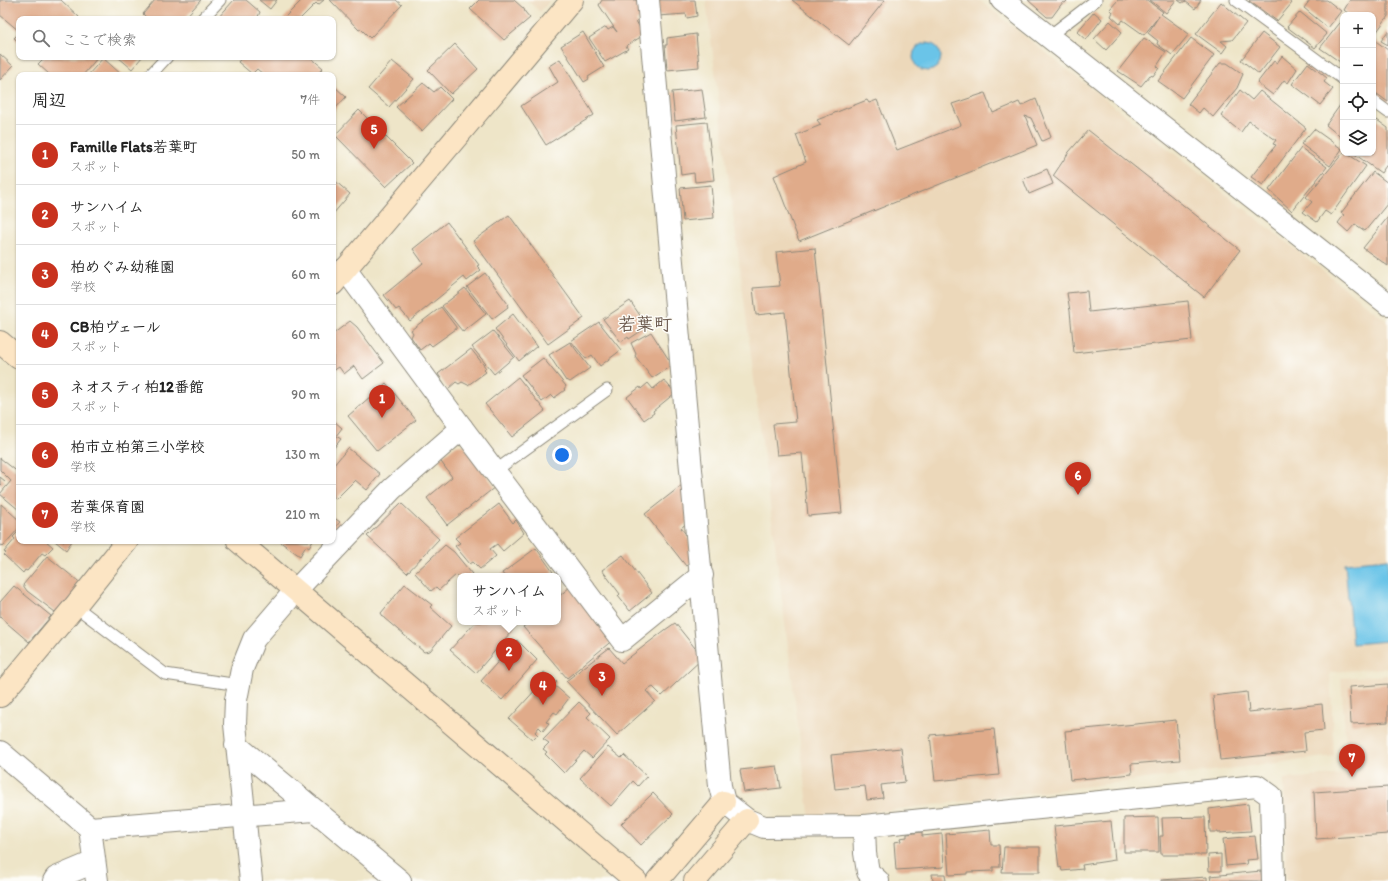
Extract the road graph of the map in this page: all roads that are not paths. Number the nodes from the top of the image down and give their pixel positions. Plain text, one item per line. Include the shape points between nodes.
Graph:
1 (220, 0) edge
2 (572, 0) edge
3 (648, 0) edge
4 (1002, 0) edge
5 (1096, 0) edge
6 (1236, 0) edge
7 (205, 16) edge
8 (1048, 37) junction
9 (164, 60) edge
10 (153, 72) edge
11 (1340, 77) edge
12 (1376, 103) edge
13 (1388, 112) edge
14 (337, 277) edge
15 (1388, 304) edge
16 (0, 342) edge
17 (16, 355) edge
18 (607, 390) dead end
19 (462, 428) junction
20 (495, 471) junction
21 (125, 544) edge
22 (242, 544) edge
23 (702, 575) junction
24 (296, 590) junction
25 (75, 606) junction
26 (239, 685) junction
27 (0, 696) edge
28 (236, 745) junction
29 (0, 752) edge
30 (724, 802) junction
31 (314, 810) junction
32 (244, 816) junction
33 (747, 820) junction
34 (864, 826) junction
35 (90, 828) junction
36 (96, 871) edge
37 (54, 881) edge
38 (251, 881) edge
39 (400, 881) edge
40 (636, 881) edge
41 (657, 881) edge
42 (695, 881) edge
43 (878, 881) edge
44 (1273, 881) edge

1 - 7 lane
2 - 14 street
3 - 23 street
4 - 8 street
5 - 8 lane
6 - 11 lane
8 - 15 street
9 - 10 lane
12 - 13 lane
14 - 19 street
16 - 17 street
18 - 20 lane
19 - 20 street
19 - 24 street via 392,489
20 - 23 street via 622,640
21 - 25 street
22 - 24 street
23 - 30 street via 720,786
24 - 26 street via 254,639 242,668
24 - 40 street
25 - 26 lane via 165,674
25 - 27 street
26 - 28 street via 236,700
28 - 31 street
28 - 32 street
29 - 35 street
30 - 33 street
30 - 41 street
31 - 32 street
31 - 39 street
32 - 35 street
32 - 38 street
33 - 34 street via 764,827
33 - 42 street
34 - 43 street via 868,872
34 - 44 street via 1257,786 1271,796
35 - 36 street
36 - 37 street via 56,878

